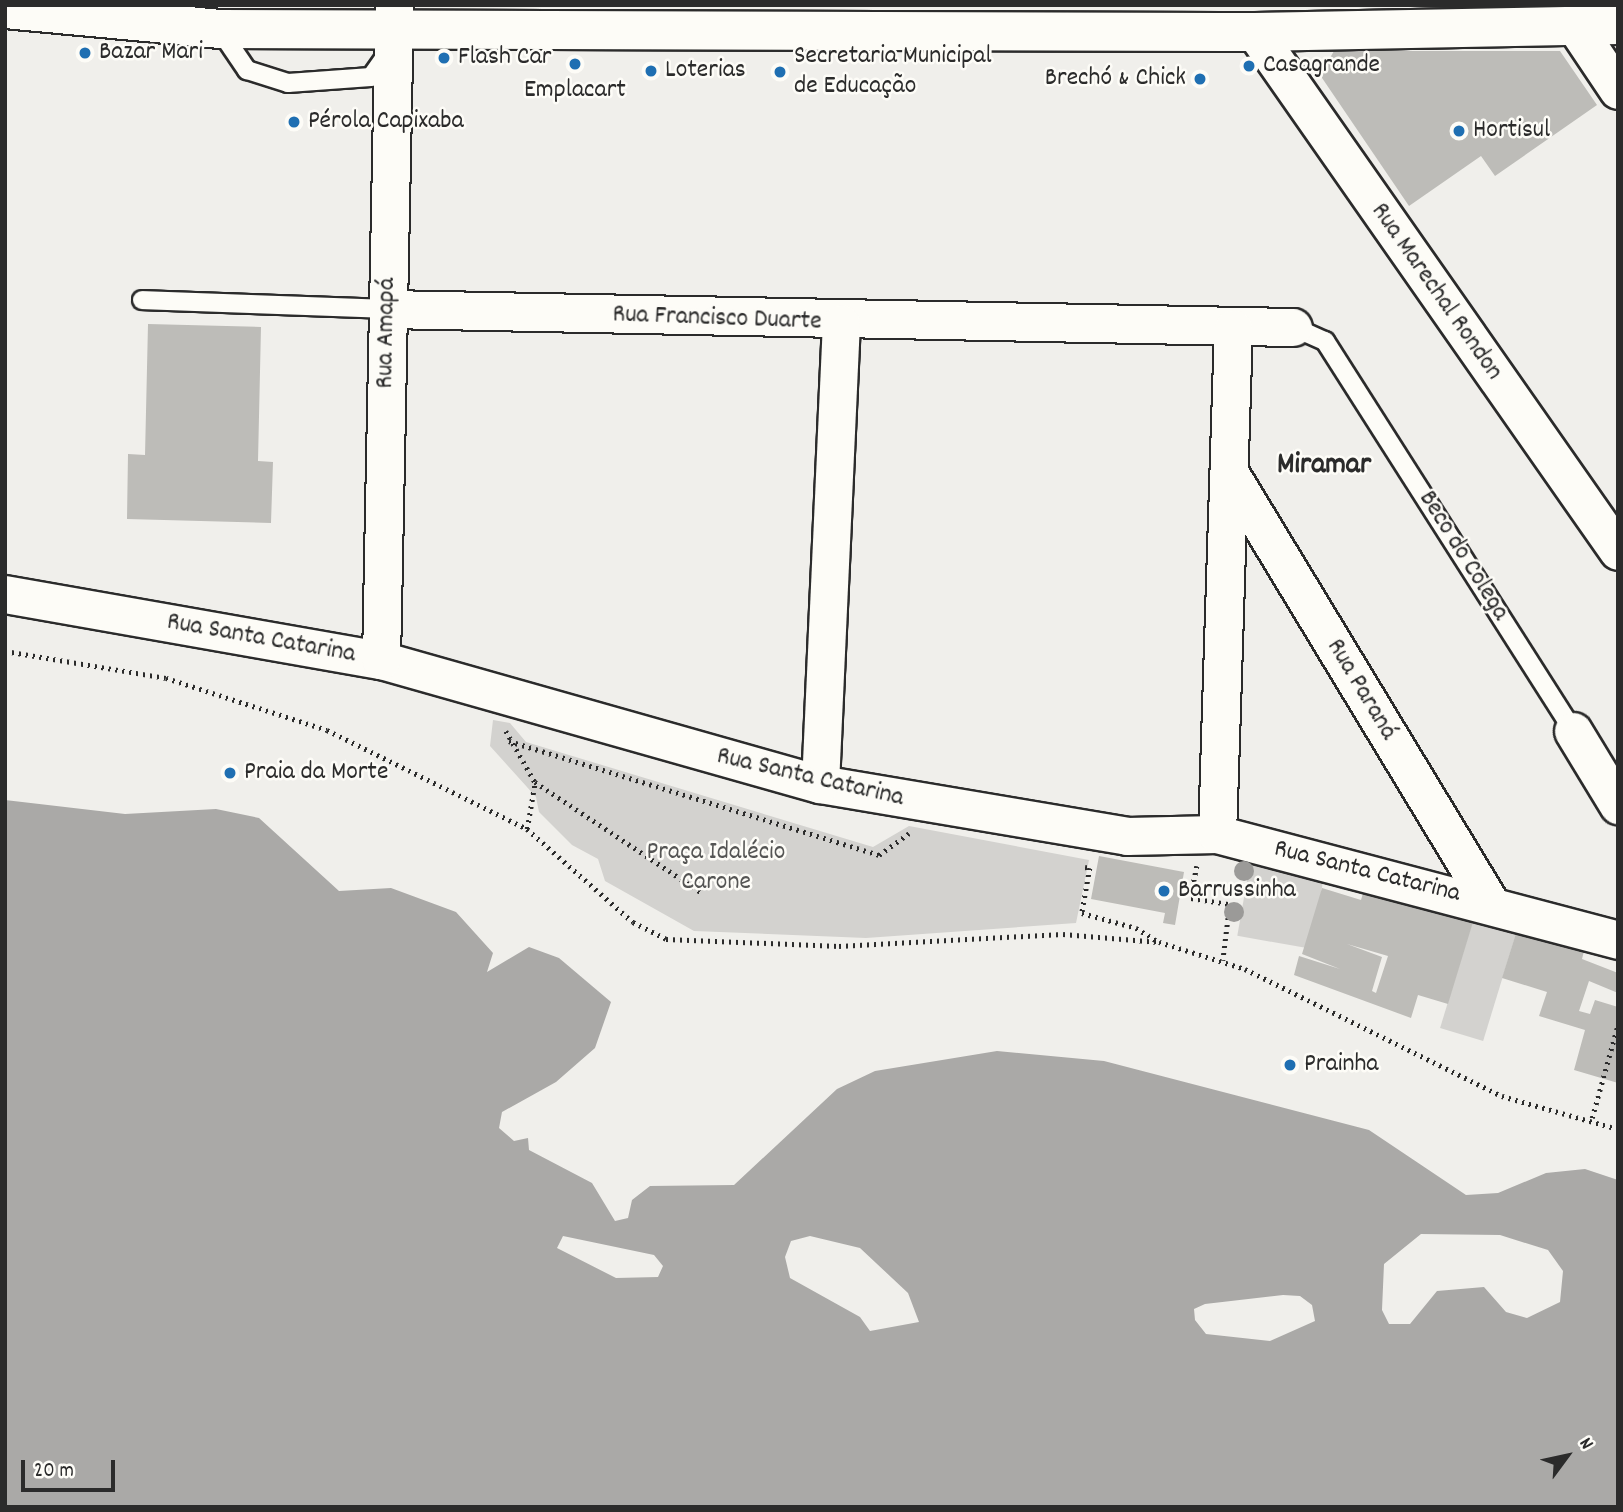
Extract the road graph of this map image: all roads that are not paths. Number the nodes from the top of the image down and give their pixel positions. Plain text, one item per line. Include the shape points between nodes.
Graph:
1 (152, 5) edge
2 (1607, 5) edge
3 (5, 9) edge
4 (104, 16) junction
5 (286, 17) edge
6 (1332, 18) edge
7 (1618, 20) edge
8 (392, 21) edge
9 (1618, 25) edge
10 (1575, 26) junction
11 (219, 29) junction
12 (1255, 32) junction
13 (1618, 90) edge
14 (142, 300) dead end
15 (387, 309) junction
16 (841, 323) junction
17 (1293, 327) joint
18 (1233, 328) junction
19 (1232, 477) junction
20 (1618, 551) edge
21 (5, 594) edge
22 (381, 660) junction
23 (1573, 731) joint
24 (820, 784) junction
25 (1618, 805) edge
26 (1210, 835) junction
27 (1490, 903) junction
28 (1618, 940) edge

1 - 4 street
2 - 7 street
3 - 4 main road
4 - 11 main road
5 - 8 main road
5 - 11 main road
6 - 10 main road
6 - 12 main road
8 - 11 lane via 384,67 371,77 288,83 247,71
8 - 12 main road
8 - 15 street, Rua Amapá
9 - 10 main road
10 - 13 street
12 - 20 street, Rua Marechal Rondon
14 - 15 lane, Rua Francisco Duarte
15 - 16 street, Rua Francisco Duarte
15 - 22 street, Rua Amapá
16 - 18 street, Rua Francisco Duarte
16 - 24 street
17 - 18 street, Rua Francisco Duarte
17 - 23 lane, Beco do Colega via 1325,341
18 - 19 street
19 - 26 street
19 - 27 street, Rua Paraná
21 - 22 street, Rua Santa Catarina
22 - 24 street, Rua Santa Catarina
23 - 25 street, Beco do Colega
24 - 26 street, Rua Santa Catarina via 1006,820 1127,836
26 - 27 street, Rua Santa Catarina
27 - 28 street, Rua Santa Catarina

